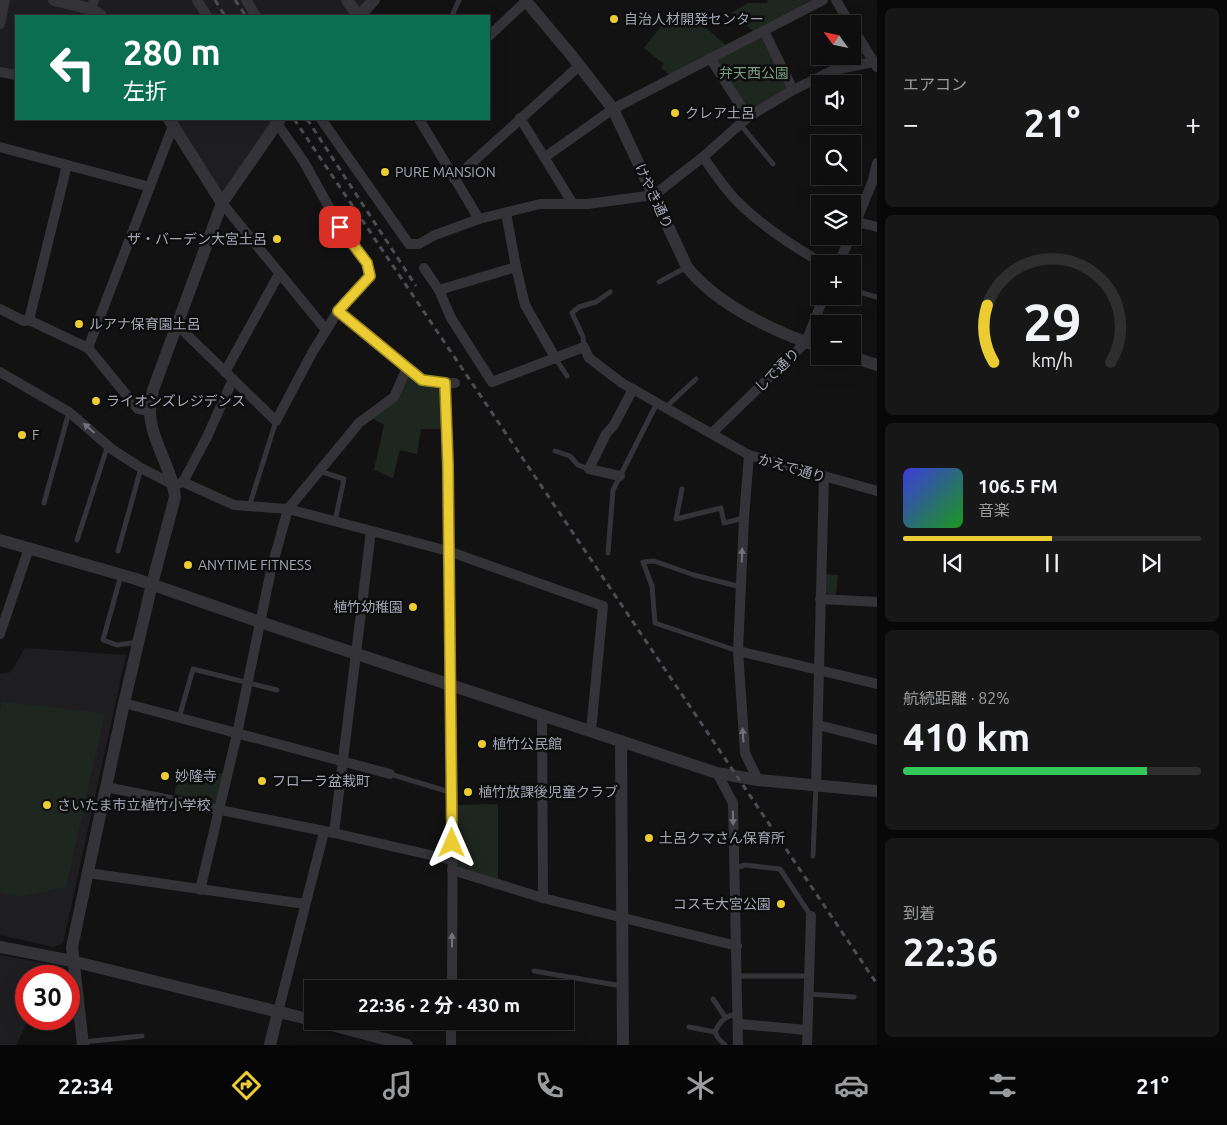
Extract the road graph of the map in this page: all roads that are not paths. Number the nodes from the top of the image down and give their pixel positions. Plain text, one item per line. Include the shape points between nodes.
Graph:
1 (4, 0) edge
2 (54, 0) edge
3 (196, 0) edge
4 (246, 0) edge
5 (347, 0) edge
6 (374, 0) edge
7 (459, 0) edge
8 (526, 0) edge
9 (823, 0) edge
10 (836, 0) edge
11 (95, 8) edge
12 (206, 15) edge
13 (255, 15) edge
14 (358, 15) edge
15 (360, 15) edge
16 (452, 15) edge
17 (845, 15) edge
18 (0, 24) edge
19 (764, 31) junction
20 (490, 35) edge
21 (861, 41) edge
22 (710, 58) junction
23 (875, 64) edge
24 (579, 66) junction
25 (0, 72) edge
26 (15, 75) edge
27 (793, 90) junction
28 (613, 109) junction
29 (748, 117) junction
30 (520, 118) junction
31 (277, 120) edge
32 (322, 120) edge
33 (420, 120) edge
34 (171, 122) edge
35 (740, 124) junction
36 (0, 147) edge
37 (546, 157) junction
38 (703, 157) junction
39 (877, 163) edge
40 (773, 164) dead end
41 (67, 165) junction
42 (454, 179) junction
43 (150, 187) junction
44 (654, 195) junction
45 (222, 203) junction
46 (573, 204) junction
47 (861, 212) edge
48 (506, 213) junction
49 (479, 219) junction
50 (861, 223) edge
51 (877, 227) edge
52 (811, 257) edge
53 (516, 266) junction
54 (687, 267) junction
55 (424, 268) dead end
56 (279, 274) junction
57 (659, 282) dead end
58 (439, 290) junction
59 (610, 292) dead end
60 (861, 293) edge
61 (877, 297) edge
62 (820, 305) edge
63 (0, 308) edge
64 (338, 311) junction
65 (29, 320) junction
66 (176, 324) junction
67 (326, 330) junction
68 (806, 342) junction
69 (811, 343) edge
70 (584, 347) junction
71 (88, 348) junction
72 (556, 359) junction
73 (861, 360) edge
74 (877, 365) edge
75 (407, 368) junction
76 (0, 372) edge
77 (229, 376) junction
78 (567, 376) dead end
79 (696, 379) dead end
80 (633, 389) junction
81 (661, 406) junction
82 (150, 411) junction
83 (69, 412) junction
84 (276, 421) junction
85 (712, 433) junction
86 (108, 445) junction
87 (555, 451) dead end
88 (749, 455) junction
89 (141, 468) junction
90 (589, 469) junction
91 (319, 471) junction
92 (620, 476) junction
93 (824, 477) junction
94 (178, 483) junction
95 (682, 488) dead end
96 (877, 491) edge
97 (44, 502) dead end
98 (249, 507) junction
99 (288, 509) junction
100 (744, 518) junction
101 (335, 521) junction
102 (371, 531) junction
103 (0, 540) edge
104 (77, 540) dead end
105 (29, 548) junction
106 (118, 551) dead end
107 (448, 551) junction
108 (608, 554) dead end
109 (121, 574) junction
110 (152, 584) junction
111 (741, 586) junction
112 (820, 599) junction
113 (877, 602) edge
114 (4, 614) edge
115 (260, 622) junction
116 (0, 634) edge
117 (138, 642) junction
118 (738, 651) junction
119 (355, 653) junction
120 (819, 670) junction
121 (248, 682) junction
122 (877, 684) edge
123 (450, 685) junction
124 (276, 690) dead end
125 (124, 703) junction
126 (542, 714) junction
127 (179, 718) junction
128 (818, 724) junction
129 (591, 731) junction
130 (237, 734) junction
131 (877, 740) edge
132 (621, 742) junction
133 (342, 760) junction
134 (717, 773) junction
135 (390, 774) joint
136 (758, 780) junction
137 (816, 786) junction
138 (106, 787) junction
139 (877, 791) edge
140 (453, 792) junction
141 (218, 810) junction
142 (324, 832) junction
143 (334, 833) junction
144 (812, 856) dead end
145 (452, 865) junction
146 (734, 868) junction
147 (88, 873) junction
148 (200, 890) junction
149 (543, 898) junction
150 (305, 904) junction
151 (810, 916) joint
152 (623, 917) junction
153 (737, 946) junction
154 (0, 947) edge
155 (72, 961) junction
156 (534, 971) dead end
157 (737, 976) junction
158 (808, 976) junction
159 (452, 980) edge
160 (623, 986) junction
161 (808, 994) junction
162 (854, 997) dead end
163 (714, 999) dead end
164 (278, 1012) junction
165 (725, 1017) junction
166 (304, 1018) edge
167 (738, 1019) junction
168 (689, 1026) dead end
169 (351, 1030) edge
170 (451, 1030) edge
171 (807, 1030) junction
172 (715, 1032) junction
173 (142, 1036) dead end
174 (83, 1043) edge
175 (722, 1044) edge
176 (270, 1045) edge
177 (407, 1045) edge
178 (451, 1045) edge
179 (623, 1045) edge
180 (738, 1045) edge
181 (807, 1045) edge

1 - 18 street
2 - 11 street
3 - 12 street
4 - 13 street
5 - 14 street
6 - 15 street
7 - 16 lane
8 - 20 street
8 - 24 street, けやき通り
9 - 19 street
10 - 17 street
19 - 22 street
19 - 27 street
21 - 23 street
22 - 28 street
22 - 29 street
23 - 27 street via 834,70
24 - 28 street, けやき通り
24 - 30 street
25 - 26 street
27 - 29 street
28 - 37 street
28 - 44 street, けやき通り
29 - 35 street
30 - 37 street
30 - 42 street
31 - 45 street
31 - 64 street via 340,227 367,263 370,276
32 - 49 street via 409,244 419,244
33 - 42 street
34 - 43 street
34 - 45 street
35 - 38 street
35 - 40 lane
36 - 41 street
37 - 46 street
38 - 44 street
38 - 52 street via 738,202 795,248
39 - 47 street
41 - 43 street
41 - 65 street
42 - 49 street
43 - 71 street
44 - 46 street
44 - 54 street, けやき通り
45 - 56 street
45 - 66 street
46 - 48 street via 540,204
48 - 49 street
48 - 53 street
50 - 51 street
53 - 58 street
53 - 72 street via 525,305
54 - 57 lane
54 - 68 street, けやき通り via 697,280 725,301
55 - 58 street
56 - 67 street
56 - 77 street
58 - 72 street via 451,318 492,382
59 - 70 lane via 572,313 584,337
60 - 61 lane
62 - 68 street, しで通り
63 - 65 street via 24,321
64 - 67 street
64 - 75 street
65 - 71 street
66 - 77 street
66 - 82 street via 153,390
67 - 84 street
68 - 69 street, けやき通り
68 - 85 street, しで通り
70 - 72 street
70 - 80 street, かえで通り via 589,358
71 - 82 street via 138,409
72 - 78 lane
73 - 74 street
75 - 91 street via 394,397 359,423
75 - 107 street via 422,380 450,383
76 - 83 street
77 - 84 street
77 - 94 street via 207,436
79 - 81 lane
80 - 81 street, かえで通り
80 - 90 street
81 - 85 street, かえで通り
81 - 92 lane
82 - 94 street via 154,432
86 -> 83 street
83 - 97 lane
84 - 98 lane
85 - 88 street, かえで通り
86 - 89 street
86 - 104 lane
87 - 90 lane via 570,456 578,465
88 - 93 street, かえで通り
88 - 100 street
89 - 94 street
89 - 106 lane
90 - 92 street
91 - 99 street
91 - 101 lane via 344,479
92 - 108 lane via 613,490
93 - 96 street, かえで通り
93 - 112 street
94 - 98 street via 234,505
94 - 110 street
95 - 100 lane via 676,519 721,508 724,523
98 - 99 street
99 - 101 street
99 - 115 street
111 -> 100 street
101 - 102 street
102 - 107 street
102 - 119 street
103 - 105 street
105 - 109 street
105 - 114 street
107 - 123 street
107 - 129 street via 603,606
109 - 110 street
109 - 117 lane via 103,640 117,645
110 - 115 street
110 - 117 street
111 - 118 street
111 - 118 lane via 694,575 654,560 643,562 652,586 655,623
112 - 113 street
112 - 120 street
114 - 116 street
115 - 119 street
115 - 121 street
117 - 125 street
118 - 120 street
136 -> 118 street via 744,753
119 - 123 street
119 - 133 street
120 - 122 street
120 - 128 street
121 - 124 lane
121 - 127 lane via 193,669
121 - 130 street
123 - 126 street
123 - 140 street
125 - 127 street
125 - 138 street
126 - 129 street
126 - 149 street
127 - 130 street
128 - 131 street
128 - 137 street
129 - 132 street
130 - 133 street
130 - 141 street
132 - 134 street
132 - 152 street
133 - 135 street
133 - 143 street
134 - 136 street
134 -> 146 street via 733,803
135 - 140 lane
136 - 137 street
137 - 139 street
137 - 144 lane
138 - 141 street
138 - 147 street
140 - 145 street
141 - 142 street
141 - 148 street
142 - 143 street
142 - 150 street
143 - 145 street
145 - 149 street
159 -> 145 street
146 - 151 lane via 780,868
146 - 153 street
147 - 148 street
147 - 155 street via 72,947
148 - 150 street
149 - 152 street
150 - 164 street
151 - 158 street
152 - 153 street
152 - 160 street
153 - 157 street
154 - 155 street
155 - 164 street
155 - 174 street
156 - 160 lane
157 - 158 lane
157 - 167 street
158 - 161 street
160 - 179 street
161 - 162 lane
161 - 171 street
163 - 165 lane
164 - 166 street
164 - 176 street
165 - 167 lane
165 - 172 lane
167 - 171 street
167 - 180 street
168 - 172 lane
169 - 177 street
170 - 178 street
171 - 181 street
172 - 175 lane
173 - 174 lane

